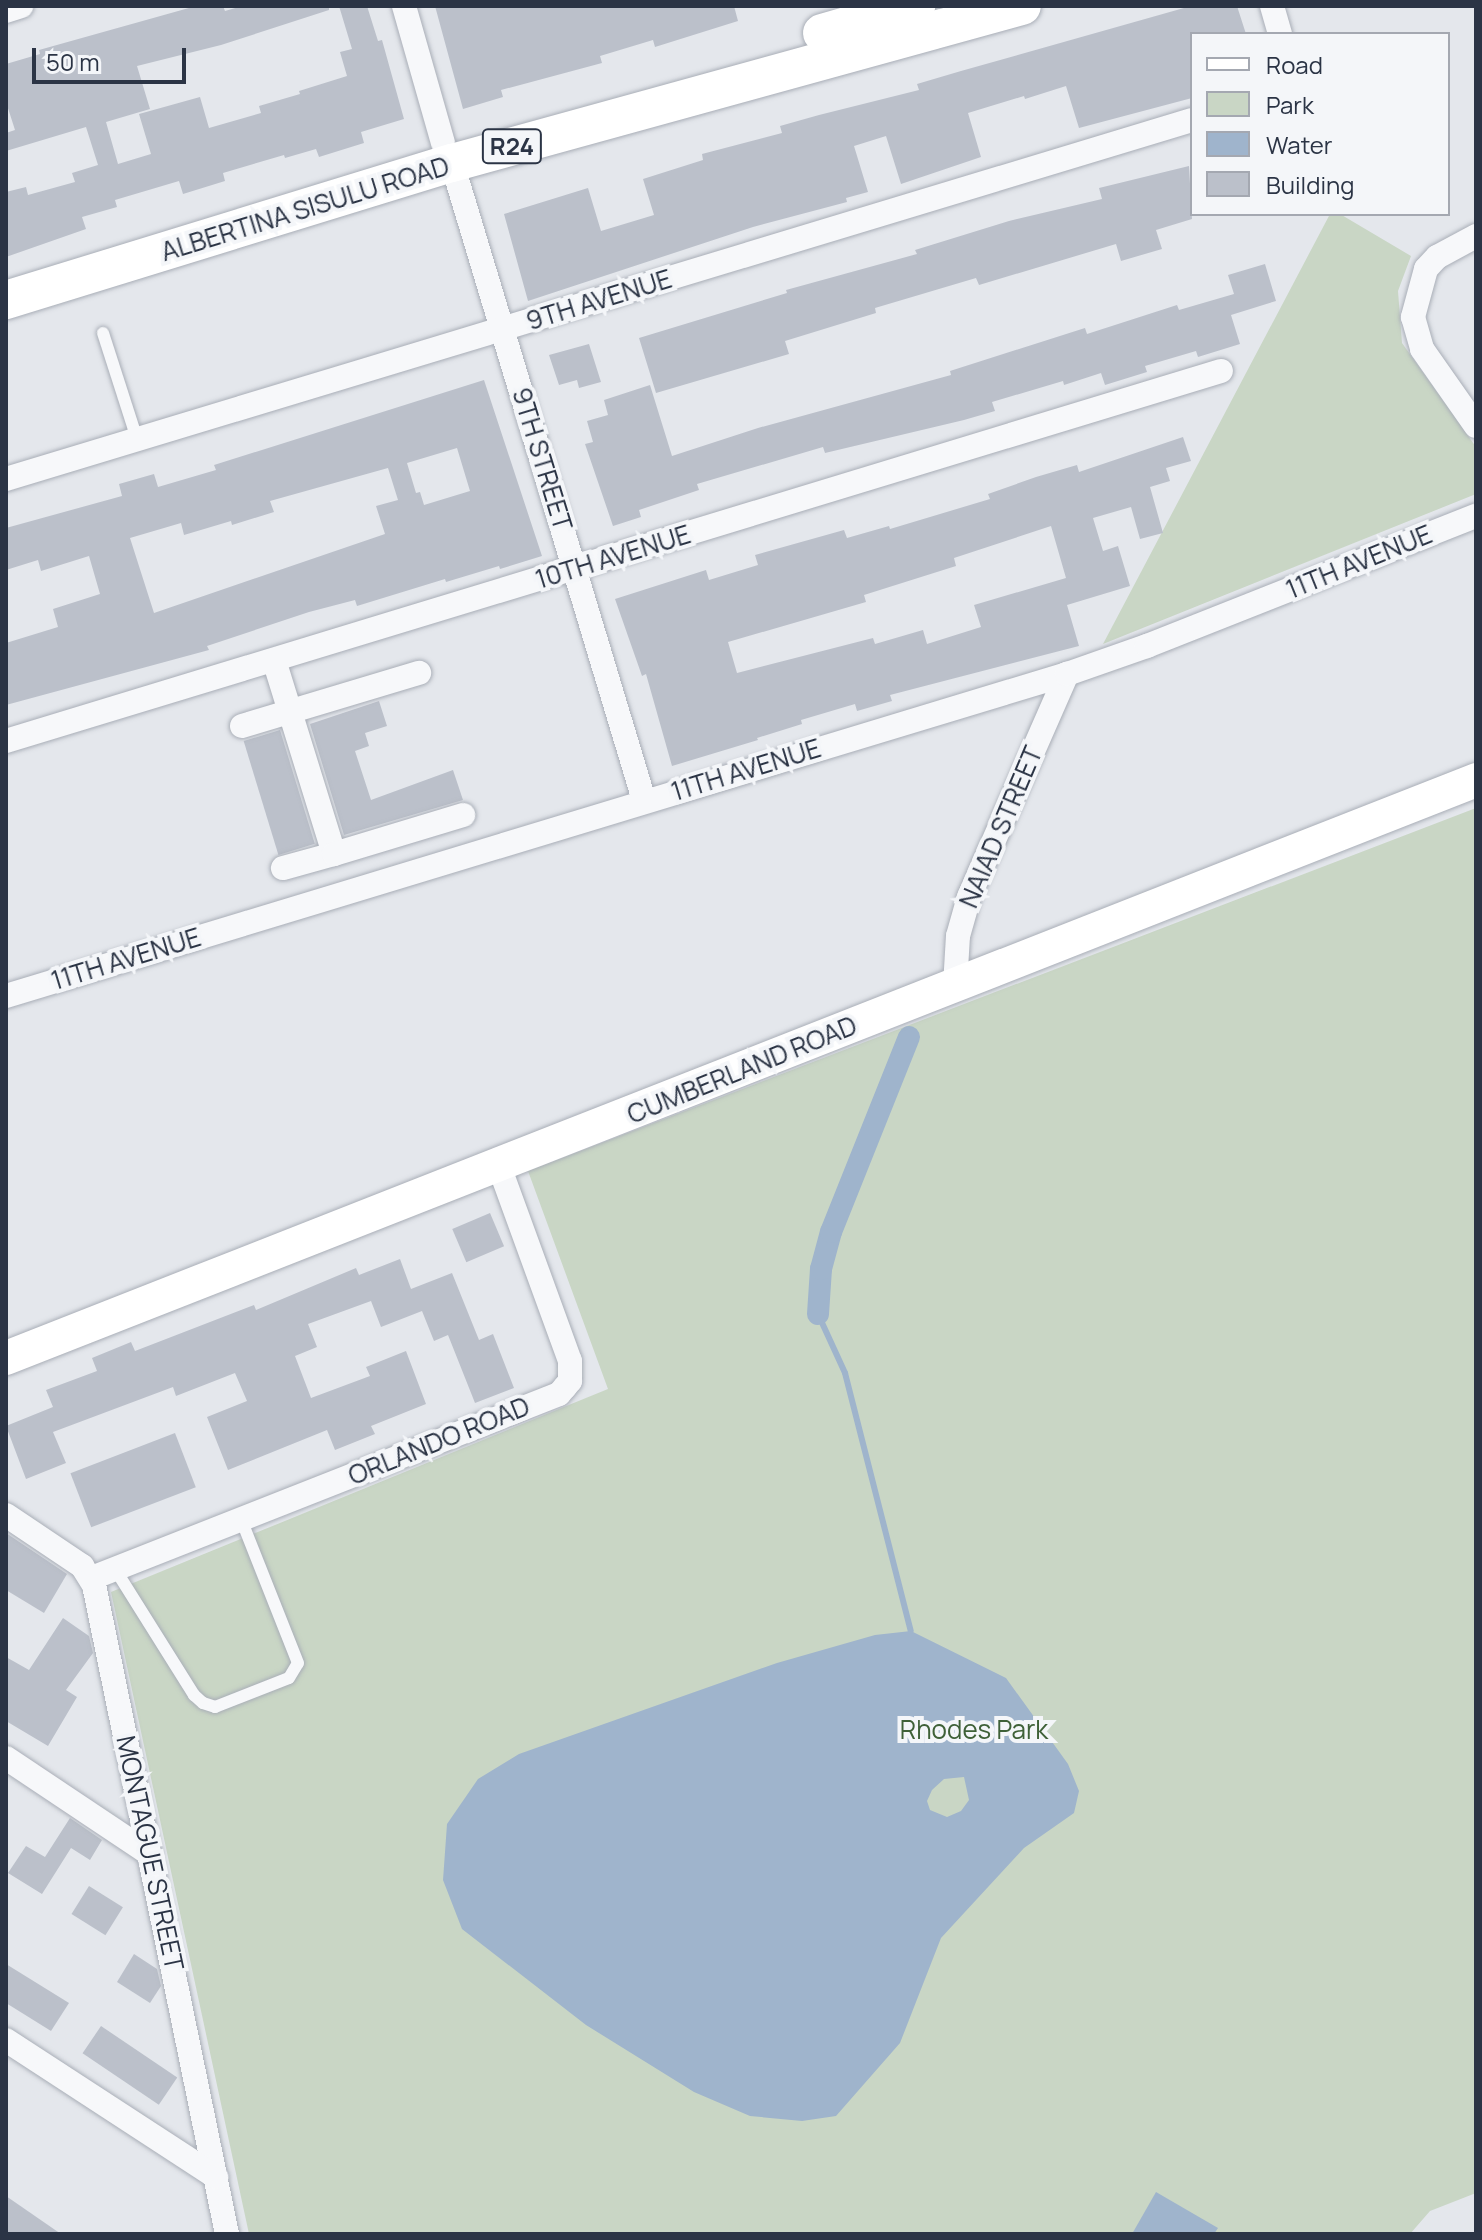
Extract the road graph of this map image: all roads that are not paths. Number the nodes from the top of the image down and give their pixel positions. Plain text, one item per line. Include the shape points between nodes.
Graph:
1 (21, 6) edge
2 (404, 6) edge
3 (916, 6) edge
4 (1022, 6) edge
5 (1272, 6) edge
6 (6, 11) edge
7 (1279, 32) edge
8 (1190, 121) edge
9 (448, 153) junction
10 (1476, 236) edge
11 (6, 275) edge
12 (6, 300) edge
13 (501, 330) junction
14 (103, 333) dead end
15 (1221, 371) dead end
16 (1476, 426) edge
17 (137, 439) junction
18 (6, 479) edge
19 (1476, 516) edge
20 (576, 568) junction
21 (274, 660) junction
22 (419, 673) dead end
23 (1067, 674) junction
24 (290, 712) junction
25 (242, 726) dead end
26 (6, 741) edge
27 (1476, 780) edge
28 (644, 800) junction
29 (463, 815) dead end
30 (334, 854) junction
31 (283, 868) dead end
32 (955, 986) junction
33 (6, 996) edge
34 (499, 1166) junction
35 (6, 1358) edge
36 (6, 1515) edge
37 (241, 1519) junction
38 (115, 1569) junction
39 (92, 1578) junction
40 (6, 1758) edge
41 (150, 1854) junction
42 (6, 2040) edge
43 (216, 2177) junction
44 (227, 2234) edge

1 - 6 street
2 - 9 street, 9TH STREET
3 - 9 main road, ALBERTINA SISULU ROAD / R24
4 - 9 main road, ALBERTINA SISULU ROAD / R24
5 - 7 street
8 - 13 street, 9TH AVENUE
9 - 11 main road, ALBERTINA SISULU ROAD / R24
9 - 12 main road, ALBERTINA SISULU ROAD / R24
9 - 13 street, 9TH STREET
10 - 16 street via 1426,269 1413,317 1422,349
13 - 17 street, 9TH AVENUE
13 - 20 street, 9TH STREET
14 - 17 lane
15 - 20 street, 10TH AVENUE
17 - 18 street, 9TH AVENUE
19 - 23 street, 11TH AVENUE
20 - 21 street, 10TH AVENUE
20 - 28 street, 9TH STREET
21 - 24 street
21 - 26 street, 10TH AVENUE
22 - 24 street
23 - 28 street, 11TH AVENUE
23 - 32 street, NAIAD STREET via 969,897 958,936
24 - 25 street
24 - 30 street
27 - 32 street, CUMBERLAND ROAD
28 - 33 street, 11TH AVENUE
29 - 30 street
30 - 31 street
32 - 34 street, CUMBERLAND ROAD
34 - 35 street, CUMBERLAND ROAD
34 - 37 street, ORLANDO ROAD via 570,1361 570,1381 559,1394
36 - 39 street via 73,1559
37 - 38 street, ORLANDO ROAD
37 - 38 lane via 298,1663 289,1678 215,1707 203,1703
38 - 39 street, ORLANDO ROAD
39 - 41 street, MONTAGUE STREET
40 - 41 street
41 - 43 street, MONTAGUE STREET
42 - 43 street
43 - 44 street, MONTAGUE STREET

